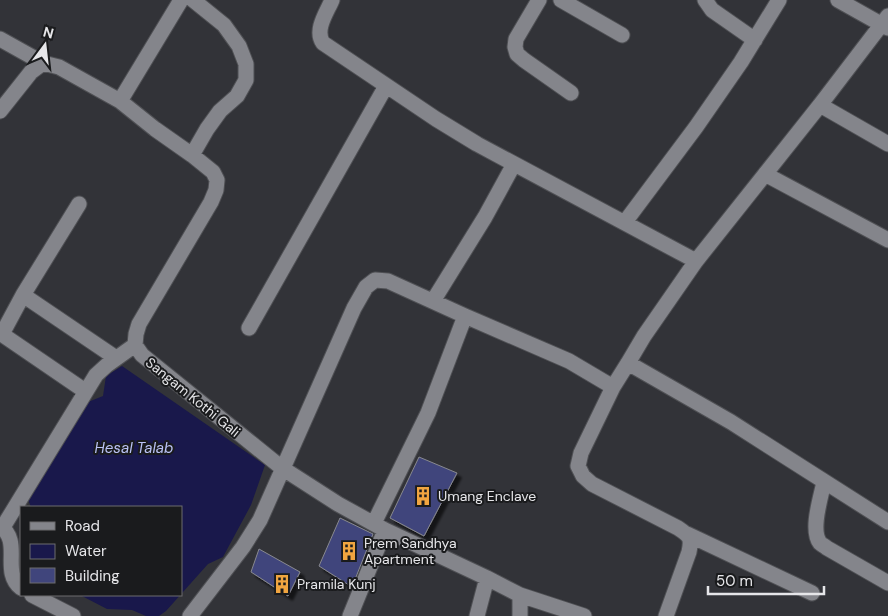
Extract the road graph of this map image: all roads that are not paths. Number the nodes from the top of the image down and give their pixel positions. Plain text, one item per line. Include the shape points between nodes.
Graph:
1 (181, 0) edge
2 (193, 0) edge
3 (332, 0) edge
4 (539, 0) edge
5 (561, 0) edge
6 (705, 0) edge
7 (780, 0) edge
8 (838, 0) edge
9 (886, 23) edge
10 (622, 35) dead end
11 (0, 39) edge
12 (755, 40) junction
13 (43, 63) junction
14 (386, 86) junction
15 (571, 92) dead end
16 (120, 102) junction
17 (820, 105) junction
18 (0, 111) edge
19 (888, 144) edge
20 (192, 155) junction
21 (514, 164) junction
22 (766, 174) junction
23 (78, 204) dead end
24 (625, 222) junction
25 (888, 240) edge
26 (696, 261) junction
27 (23, 295) junction
28 (433, 301) junction
29 (465, 316) junction
30 (249, 328) dead end
31 (1, 334) edge
32 (135, 345) junction
33 (116, 358) junction
34 (628, 363) junction
35 (613, 387) junction
36 (86, 391) junction
37 (282, 468) junction
38 (824, 482) junction
39 (888, 522) edge
40 (1, 526) edge
41 (379, 526) junction
42 (687, 534) junction
43 (487, 578) junction
44 (888, 584) edge
45 (20, 587) edge
46 (812, 593) dead end
47 (520, 595) junction
48 (34, 596) edge
49 (73, 616) edge
50 (190, 616) edge
51 (350, 616) edge
52 (477, 616) edge
53 (520, 616) edge
54 (584, 616) edge
55 (666, 616) edge

1 - 16 street
2 - 20 street via 224,25 239,46 246,64 246,80 237,96 207,129
3 - 14 street via 319,38
4 - 15 street via 514,47 524,60
5 - 10 street
6 - 12 street via 712,10
7 - 12 street
8 - 9 street
9 - 17 street
11 - 13 street, Sangam Kothi Gali
12 - 24 street via 702,119
13 - 16 street, Sangam Kothi Gali via 59,67
13 - 18 street via 31,72
14 - 21 street
14 - 30 street
16 - 20 street, Sangam Kothi Gali
17 - 19 street
17 - 22 street
20 - 32 street, Sangam Kothi Gali via 213,172 217,180 216,190 139,324
21 - 24 street
21 - 28 street
22 - 25 street
22 - 26 street
23 - 27 street
24 - 26 street
26 - 34 street
27 - 31 street
27 - 33 street
28 - 29 street
28 - 37 street via 388,281 375,280 366,287
29 - 35 street via 568,361
29 - 41 street via 428,414
31 - 36 street
32 - 33 street
32 - 37 street, Sangam Kothi Gali via 142,355
33 - 36 street via 96,375
34 - 35 street
34 - 38 street via 731,422
35 - 42 street via 581,454 578,466 583,476 592,484
36 - 40 street
37 - 41 street, Sangam Kothi Gali
37 - 50 street via 252,534
38 - 39 street
38 - 44 street via 816,522 820,542
40 - 45 street via 10,541 9,576
41 - 43 street, Sangam Kothi Gali
41 - 51 street
42 - 46 street
42 - 55 street via 691,542 690,552
43 - 47 street, Sangam Kothi Gali
43 - 52 street
47 - 53 street
47 - 54 street, Sangam Kothi Gali
48 - 49 street

